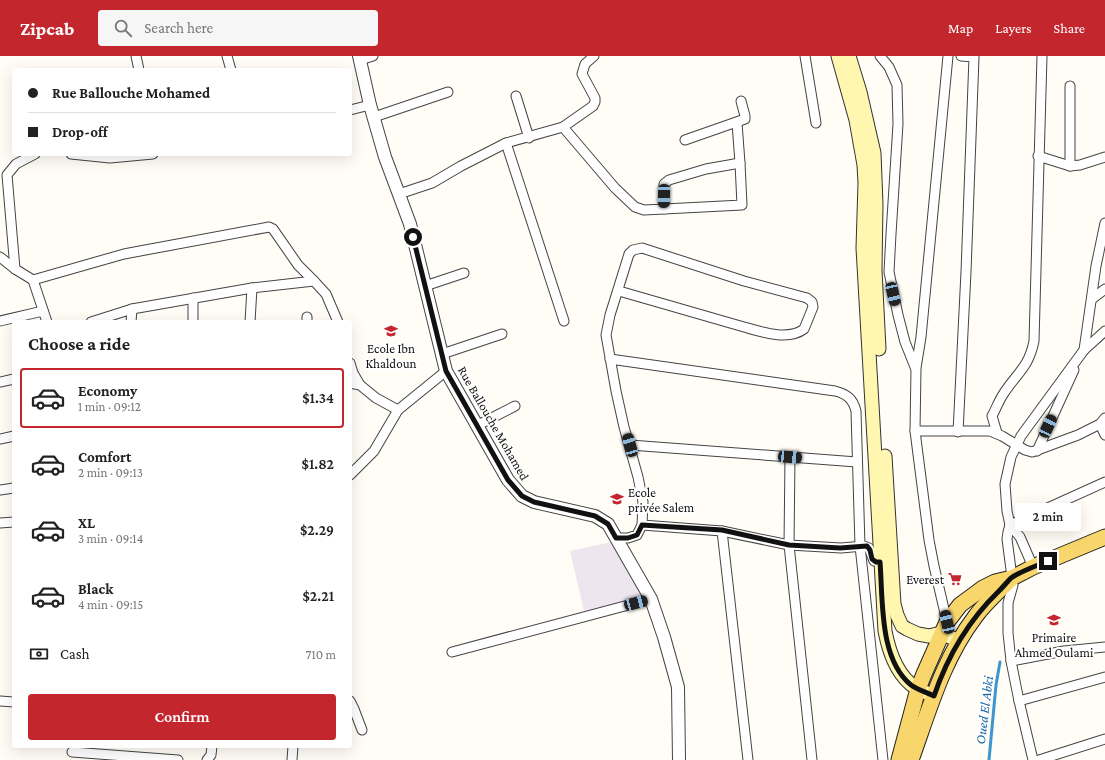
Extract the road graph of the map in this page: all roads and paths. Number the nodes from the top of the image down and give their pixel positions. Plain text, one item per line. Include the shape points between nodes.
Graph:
1 (136, 56) edge
2 (228, 56) edge
3 (373, 56) edge
4 (594, 56) edge
5 (805, 56) edge
6 (838, 56) edge
7 (849, 56) edge
8 (880, 56) edge
9 (948, 56) edge
10 (961, 56) edge
11 (1042, 56) edge
12 (360, 58) edge
13 (139, 68) edge
14 (231, 68) edge
15 (1070, 86) dead end
16 (448, 92) dead end
17 (516, 96) dead end
18 (741, 101) dead end
19 (352, 110) edge
20 (372, 111) junction
21 (736, 123) junction
22 (816, 124) dead end
23 (563, 127) junction
24 (528, 138) junction
25 (685, 140) dead end
26 (506, 143) junction
27 (31, 156) edge
28 (90, 156) edge
29 (131, 156) edge
30 (1038, 156) junction
31 (1105, 157) edge
32 (740, 163) junction
33 (1070, 166) junction
34 (399, 194) junction
35 (664, 209) junction
36 (1105, 223) edge
37 (0, 257) edge
38 (14, 269) junction
39 (464, 273) dead end
40 (33, 280) junction
41 (314, 281) junction
42 (425, 286) junction
43 (252, 288) junction
44 (1105, 288) edge
45 (619, 291) junction
46 (193, 298) junction
47 (1092, 299) junction
48 (132, 309) junction
49 (43, 311) junction
50 (46, 320) edge
51 (97, 320) edge
52 (131, 320) edge
53 (193, 320) edge
54 (250, 320) edge
55 (337, 320) edge
56 (0, 321) edge
57 (564, 321) dead end
58 (1105, 331) edge
59 (502, 334) dead end
60 (442, 354) junction
61 (1082, 354) junction
62 (610, 359) junction
63 (916, 368) junction
64 (352, 370) edge
65 (446, 371) junction
66 (12, 379) edge
67 (0, 382) edge
68 (352, 383) edge
69 (360, 385) junction
70 (515, 406) dead end
71 (398, 410) junction
72 (1102, 421) edge
73 (478, 425) junction
74 (915, 431) junction
75 (958, 432) junction
76 (998, 433) junction
77 (1105, 435) edge
78 (12, 436) edge
79 (0, 439) edge
80 (1016, 444) junction
81 (630, 445) junction
82 (1037, 451) junction
83 (790, 457) junction
84 (857, 462) junction
85 (352, 471) edge
86 (1105, 482) edge
87 (12, 488) edge
88 (0, 490) edge
89 (12, 522) edge
90 (0, 523) edge
91 (1010, 524) junction
92 (642, 525) junction
93 (722, 530) junction
94 (1105, 537) edge
95 (616, 538) junction
96 (789, 545) junction
97 (860, 546) junction
98 (880, 562) junction
99 (1033, 567) junction
100 (1012, 578) junction
101 (651, 599) junction
102 (944, 627) junction
103 (959, 641) junction
104 (1105, 647) edge
105 (452, 652) dead end
106 (1011, 661) junction
107 (1105, 677) edge
108 (918, 689) junction
109 (934, 696) junction
110 (0, 701) edge
111 (1019, 701) junction
112 (12, 702) edge
113 (352, 705) edge
114 (362, 730) dead end
115 (1105, 739) edge
116 (212, 748) edge
117 (293, 748) edge
118 (72, 752) dead end
119 (178, 760) edge
120 (207, 760) edge
121 (292, 760) edge
122 (679, 760) edge
123 (748, 760) edge
124 (812, 760) edge
125 (883, 760) edge
126 (899, 760) edge
127 (911, 760) edge
128 (1033, 760) edge
129 (1039, 760) edge

1 - 13 street
2 - 14 street
3 - 12 street
4 - 23 street via 585,64 582,74 595,102
5 - 22 street
6 - 98 main road via 856,120 864,165 864,248
7 - 102 main road via 867,119 876,176 875,270 894,604 897,616 906,629 929,636
8 - 63 street via 889,67 897,85 898,124 889,272 905,342
9 - 63 street
10 - 75 street via 974,57
11 - 30 street
12 - 20 street, Rue Ballouche Mohamed
15 - 33 street
16 - 20 street
17 - 24 street
18 - 21 street via 745,120
19 - 20 street
20 - 34 street, Rue Ballouche Mohamed
21 - 25 street
21 - 32 street
23 - 24 street
23 - 35 street via 615,188 635,207 644,210
24 - 26 street
26 - 34 street via 432,183
26 - 57 street
27 - 38 street via 16,164 7,175
28 - 29 street
30 - 33 street
30 - 76 street via 1034,342 1029,360 1004,393 992,416
31 - 33 street via 1080,166
32 - 35 street via 668,180 664,184
32 - 35 street via 742,205
34 - 42 street, Rue Ballouche Mohamed via 410,224
36 - 47 street
37 - 38 street
38 - 40 street
39 - 42 street
40 - 41 street via 124,254 269,227 298,265
40 - 49 street
41 - 43 street
41 - 55 street via 326,294
42 - 60 street, Rue Ballouche Mohamed
43 - 46 street
43 - 54 street
44 - 47 street
45 - 45 street via 744,327 786,335 804,329 813,307 807,298 744,281 642,248 633,250 630,254
45 - 62 street via 606,335
46 - 48 street
46 - 53 street
47 - 61 street
48 - 51 street
48 - 52 street
49 - 50 street
49 - 56 street
58 - 61 street
59 - 60 street
60 - 65 street, Rue Ballouche Mohamed
61 - 80 street
61 - 82 street
62 - 81 street
62 - 84 street via 841,392 851,399 856,411
63 - 74 street
64 - 69 street
65 - 71 street
65 - 73 street, Rue Ballouche Mohamed
66 - 67 street
68 - 69 street
69 - 71 street via 376,398
70 - 73 street
71 - 85 street via 374,451
72 - 77 street
72 - 82 street via 1078,435
73 - 95 street, Rue Ballouche Mohamed via 508,480 522,496 534,502 595,516 608,524
74 - 75 street
74 - 102 street via 929,540
75 - 76 street
76 - 80 street
78 - 79 street
80 - 82 street via 1029,452
80 - 91 street via 1005,484
81 - 83 street
81 - 92 street via 643,502
83 - 84 street
83 - 96 street
84 - 97 street
86 - 91 street
87 - 88 street
89 - 90 street
91 - 99 street via 1020,537
91 - 100 street via 1007,536
92 - 93 street
92 - 95 street via 637,535
93 - 96 street
93 - 123 street
94 - 99 main road
95 - 101 street, Rue Ballouche Mohamed
96 - 97 street via 840,548
96 - 124 street
97 - 98 street via 867,546 872,559
97 - 125 street
98 - 108 main road via 888,647 906,680
99 - 100 main road
100 - 102 main road via 978,590 960,605
100 - 103 main road via 980,610
100 - 106 street via 1013,587 1008,610
101 - 105 street
101 - 122 street, Rue Ballouche Mohamed via 678,687
102 - 103 main road
102 - 108 main road
103 - 109 main road via 942,672
104 - 106 street via 1064,651
106 - 111 street
107 - 111 street
108 - 109 main road
108 - 126 main road
109 - 127 main road
110 - 112 street
111 - 128 street
113 - 114 street
115 - 129 street
116 - 120 street
117 - 121 street
118 - 119 street

